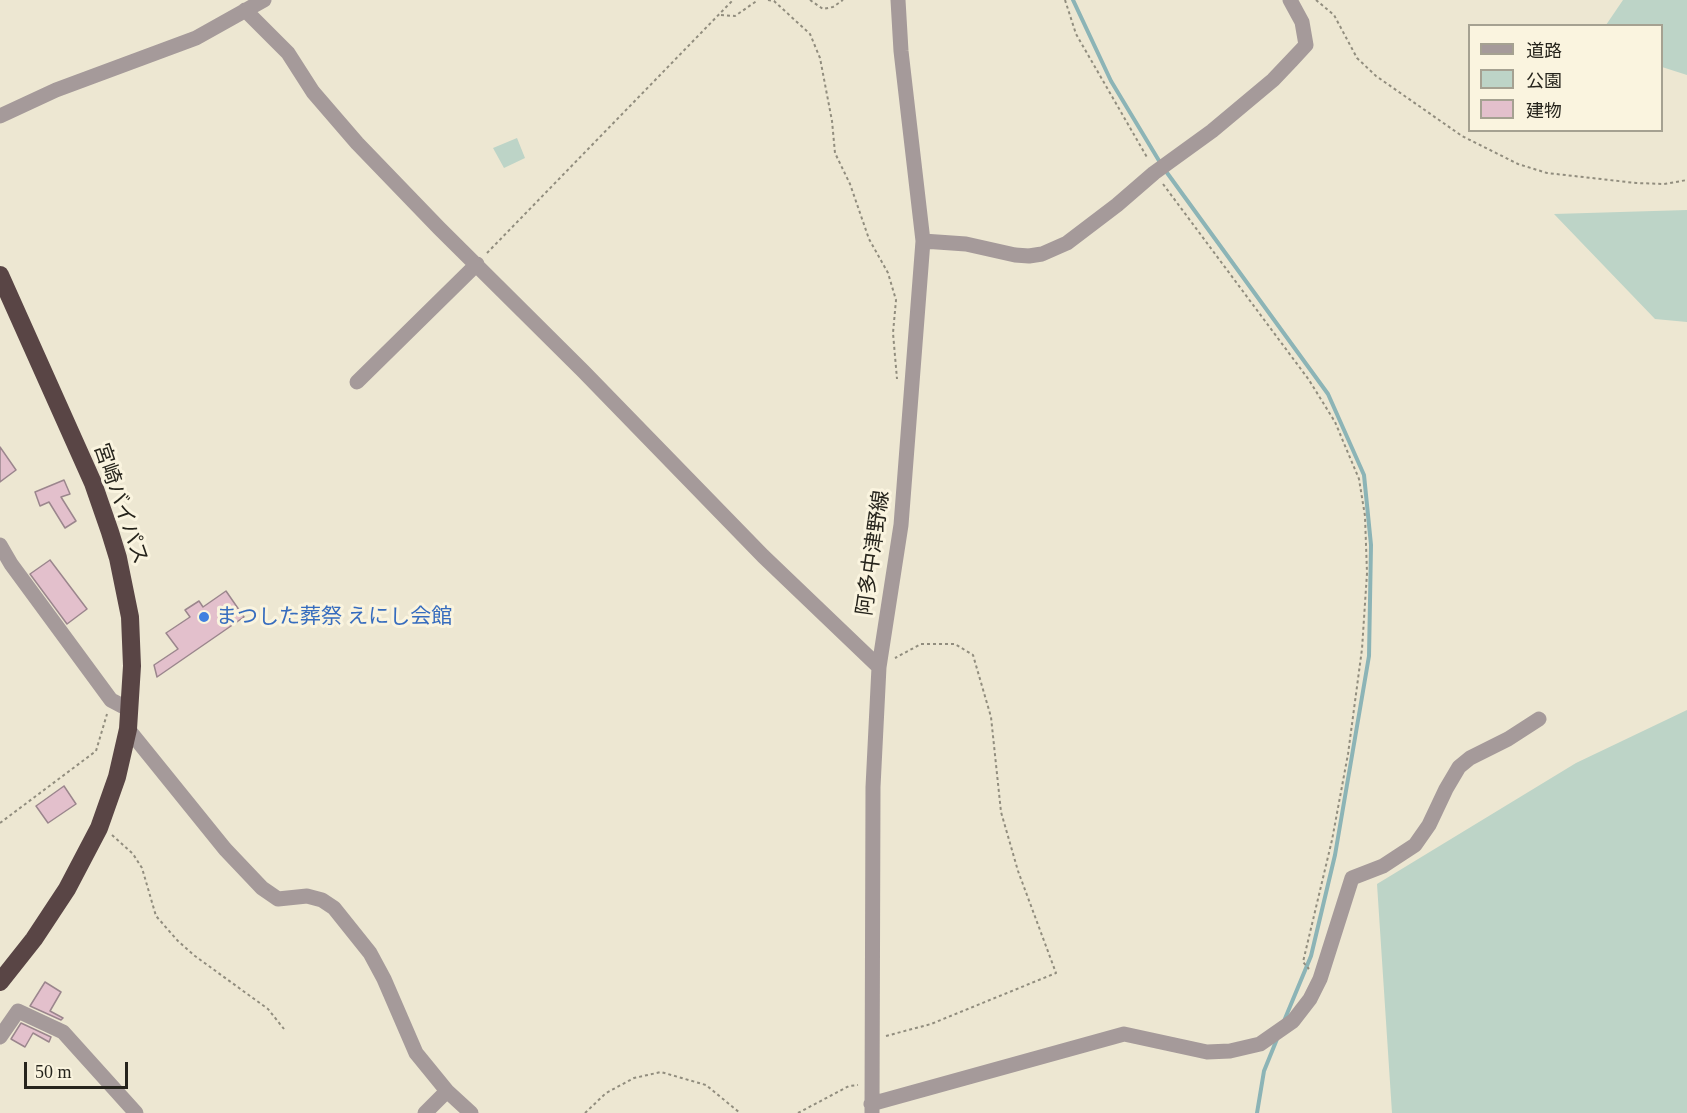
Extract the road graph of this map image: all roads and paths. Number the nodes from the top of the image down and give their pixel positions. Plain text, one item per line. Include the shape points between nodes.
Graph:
1 (264, 0) edge
2 (733, 0) edge
3 (758, 0) edge
4 (768, 0) edge
5 (810, 0) edge
6 (843, 0) edge
7 (898, 0) edge
8 (1065, 0) edge
9 (1290, 0) edge
10 (1316, 0) edge
11 (245, 10) junction
12 (720, 14) junction
13 (0, 116) edge
14 (1154, 173) junction
15 (1687, 180) edge
16 (923, 241) junction
17 (477, 264) junction
18 (0, 275) edge
19 (357, 382) dead end
20 (898, 386) dead end
21 (0, 545) edge
22 (879, 667) junction
23 (111, 700) junction
24 (130, 710) junction
25 (1539, 719) dead end
26 (128, 729) junction
27 (0, 824) edge
28 (99, 828) junction
29 (1320, 980) junction
30 (0, 982) edge
31 (284, 1029) dead end
32 (0, 1037) edge
33 (872, 1040) junction
34 (871, 1082) junction
35 (447, 1091) junction
36 (871, 1109) edge
37 (136, 1113) edge
38 (425, 1113) edge
39 (471, 1113) edge
40 (585, 1113) edge
41 (740, 1113) edge
42 (798, 1113) edge

1 - 11 street
2 - 12 path
3 - 12 path via 735,16
4 - 20 path via 810,34 820,58 835,153 896,300 893,333
5 - 6 path via 823,9
7 - 16 street, 阿多中津野線
8 - 14 path via 1076,34
9 - 14 street via 1302,22 1306,45 1212,131
10 - 15 path via 1334,15 1357,58 1376,76 1462,136 1518,164 1547,173 1636,183
11 - 13 street via 196,38 56,90
11 - 17 street via 288,53 313,92 357,142
12 - 17 path
14 - 16 street via 1091,226 1042,254 1015,255 966,244
14 - 29 path via 1309,380 1335,423 1359,479 1367,573 1362,649 1332,840 1303,962
16 - 22 street, 阿多中津野線 via 901,525
17 - 19 street
17 - 22 street via 763,556
18 - 24 highway, 宮崎バイパス via 93,483 118,558 130,617
21 - 23 street
22 - 33 street, 阿多中津野線 via 873,787
22 - 33 path via 921,644 955,644 974,656 991,717 1000,812 1056,973 931,1024
23 - 24 street
23 - 27 path via 96,751
24 - 26 highway, 宮崎バイパス
25 - 29 street via 1459,767 1415,845 1383,866 1352,878
26 - 28 highway, 宮崎バイパス
26 - 35 street via 225,849 262,888 278,899 307,896 334,908 370,953 416,1053
28 - 30 highway, 宮崎バイパス via 67,890
28 - 31 path via 133,854 142,868 156,916 178,941 268,1009
29 - 36 street via 1293,1021 1260,1044 1230,1051 1201,1051 1124,1034
32 - 37 street via 18,1011 63,1032
33 - 34 street, 阿多中津野線
34 - 36 street, 阿多中津野線
34 - 42 path via 849,1086
35 - 38 street
35 - 39 street
40 - 41 path via 606,1093 634,1078 661,1072 706,1085

